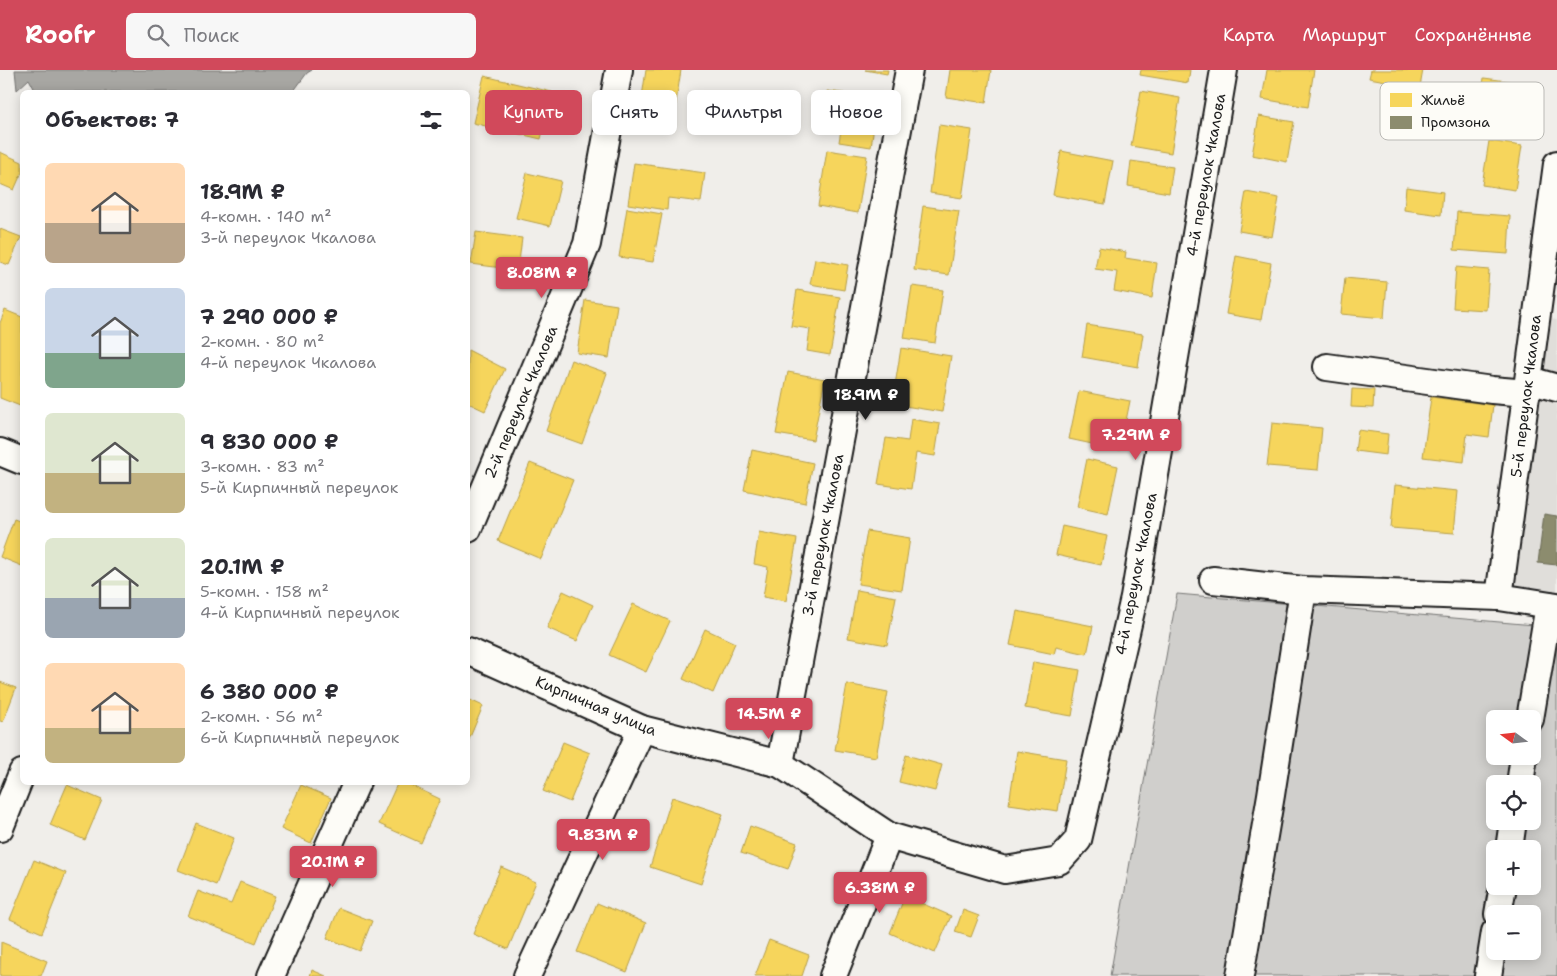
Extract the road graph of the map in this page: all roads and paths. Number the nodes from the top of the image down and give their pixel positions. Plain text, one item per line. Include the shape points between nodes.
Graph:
1 (619, 70) edge
2 (909, 70) edge
3 (1224, 70) edge
4 (1557, 164) edge
5 (1549, 275) edge
6 (1327, 366) dead end
7 (1528, 386) junction
8 (1557, 388) edge
9 (0, 452) edge
10 (20, 460) edge
11 (470, 523) edge
12 (1213, 580) dead end
13 (1303, 590) junction
14 (1499, 597) junction
15 (1553, 606) edge
16 (470, 652) edge
17 (1532, 710) edge
18 (642, 729) junction
19 (780, 764) junction
20 (20, 778) edge
21 (356, 785) edge
22 (0, 828) edge
23 (889, 836) junction
24 (1059, 861) joint
25 (1491, 960) edge
26 (271, 976) edge
27 (528, 976) edge
28 (833, 976) edge
29 (1240, 976) edge
30 (1488, 976) edge

1 - 11 street, 2-й переулок Чкалова via 587,244
2 - 19 street, 3-й переулок Чкалова
3 - 24 street, 4-й переулок Чкалова via 1134,598 1078,840
4 - 5 street, 5-й переулок Чкалова
5 - 7 street, 5-й переулок Чкалова
6 - 7 street via 1492,390
7 - 8 street
7 - 14 street, 5-й переулок Чкалова
9 - 10 street
12 - 13 street
13 - 14 street
13 - 29 street
14 - 15 street
15 - 17 street
16 - 18 street, Кирпичная улица
18 - 19 street, Кирпичная улица
18 - 27 street
19 - 23 street, Кирпичная улица
20 - 22 street
21 - 26 street
23 - 24 street, Кирпичная улица via 1005,870
23 - 28 street
25 - 30 street

